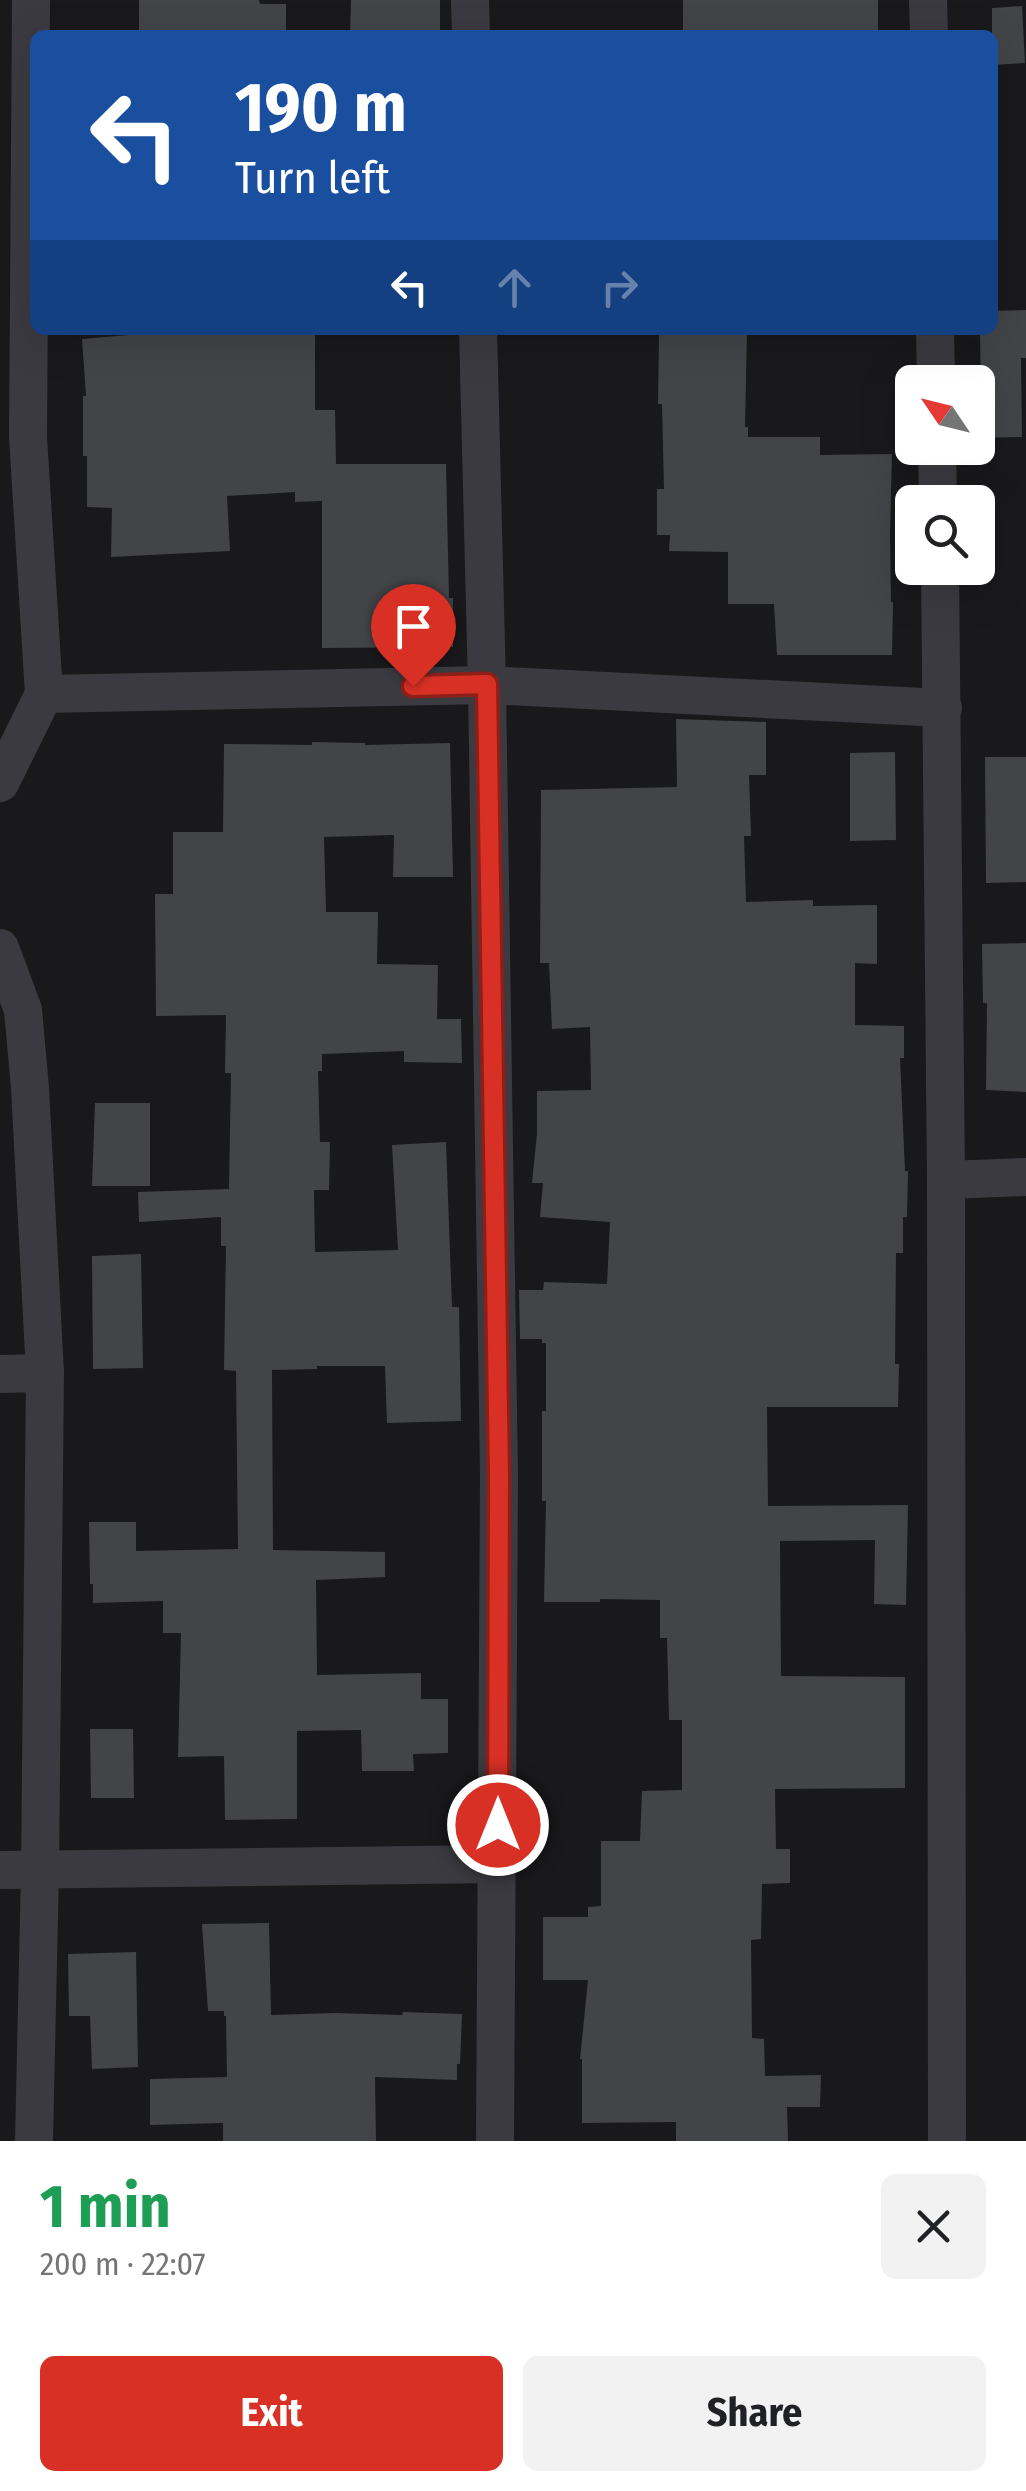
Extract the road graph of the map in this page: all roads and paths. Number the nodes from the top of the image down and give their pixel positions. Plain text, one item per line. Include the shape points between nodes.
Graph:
1 (31, 0) edge
2 (470, 0) edge
3 (928, 0) edge
4 (471, 30) edge
5 (929, 30) edge
6 (478, 335) edge
7 (935, 335) edge
8 (15, 341) edge
9 (936, 365) edge
10 (940, 585) edge
11 (487, 684) junction
12 (44, 694) junction
13 (943, 708) junction
14 (0, 779) edge
15 (0, 948) edge
16 (1026, 1177) edge
17 (946, 1180) junction
18 (45, 1373) junction
19 (0, 1374) edge
20 (498, 1864) junction
21 (0, 1870) edge
22 (40, 1870) junction
23 (34, 2141) edge
24 (496, 2141) edge
25 (947, 2141) edge

1 - 8 street
2 - 4 street
3 - 5 street
6 - 11 street
7 - 9 street
8 - 12 street via 28,437
10 - 13 street
11 - 12 street
11 - 13 street
11 - 20 street
12 - 14 street
13 - 17 street
15 - 18 street via 24,1010
16 - 17 street
17 - 25 street
18 - 19 street
18 - 22 street
20 - 22 street
20 - 24 street
21 - 22 street
22 - 23 street

